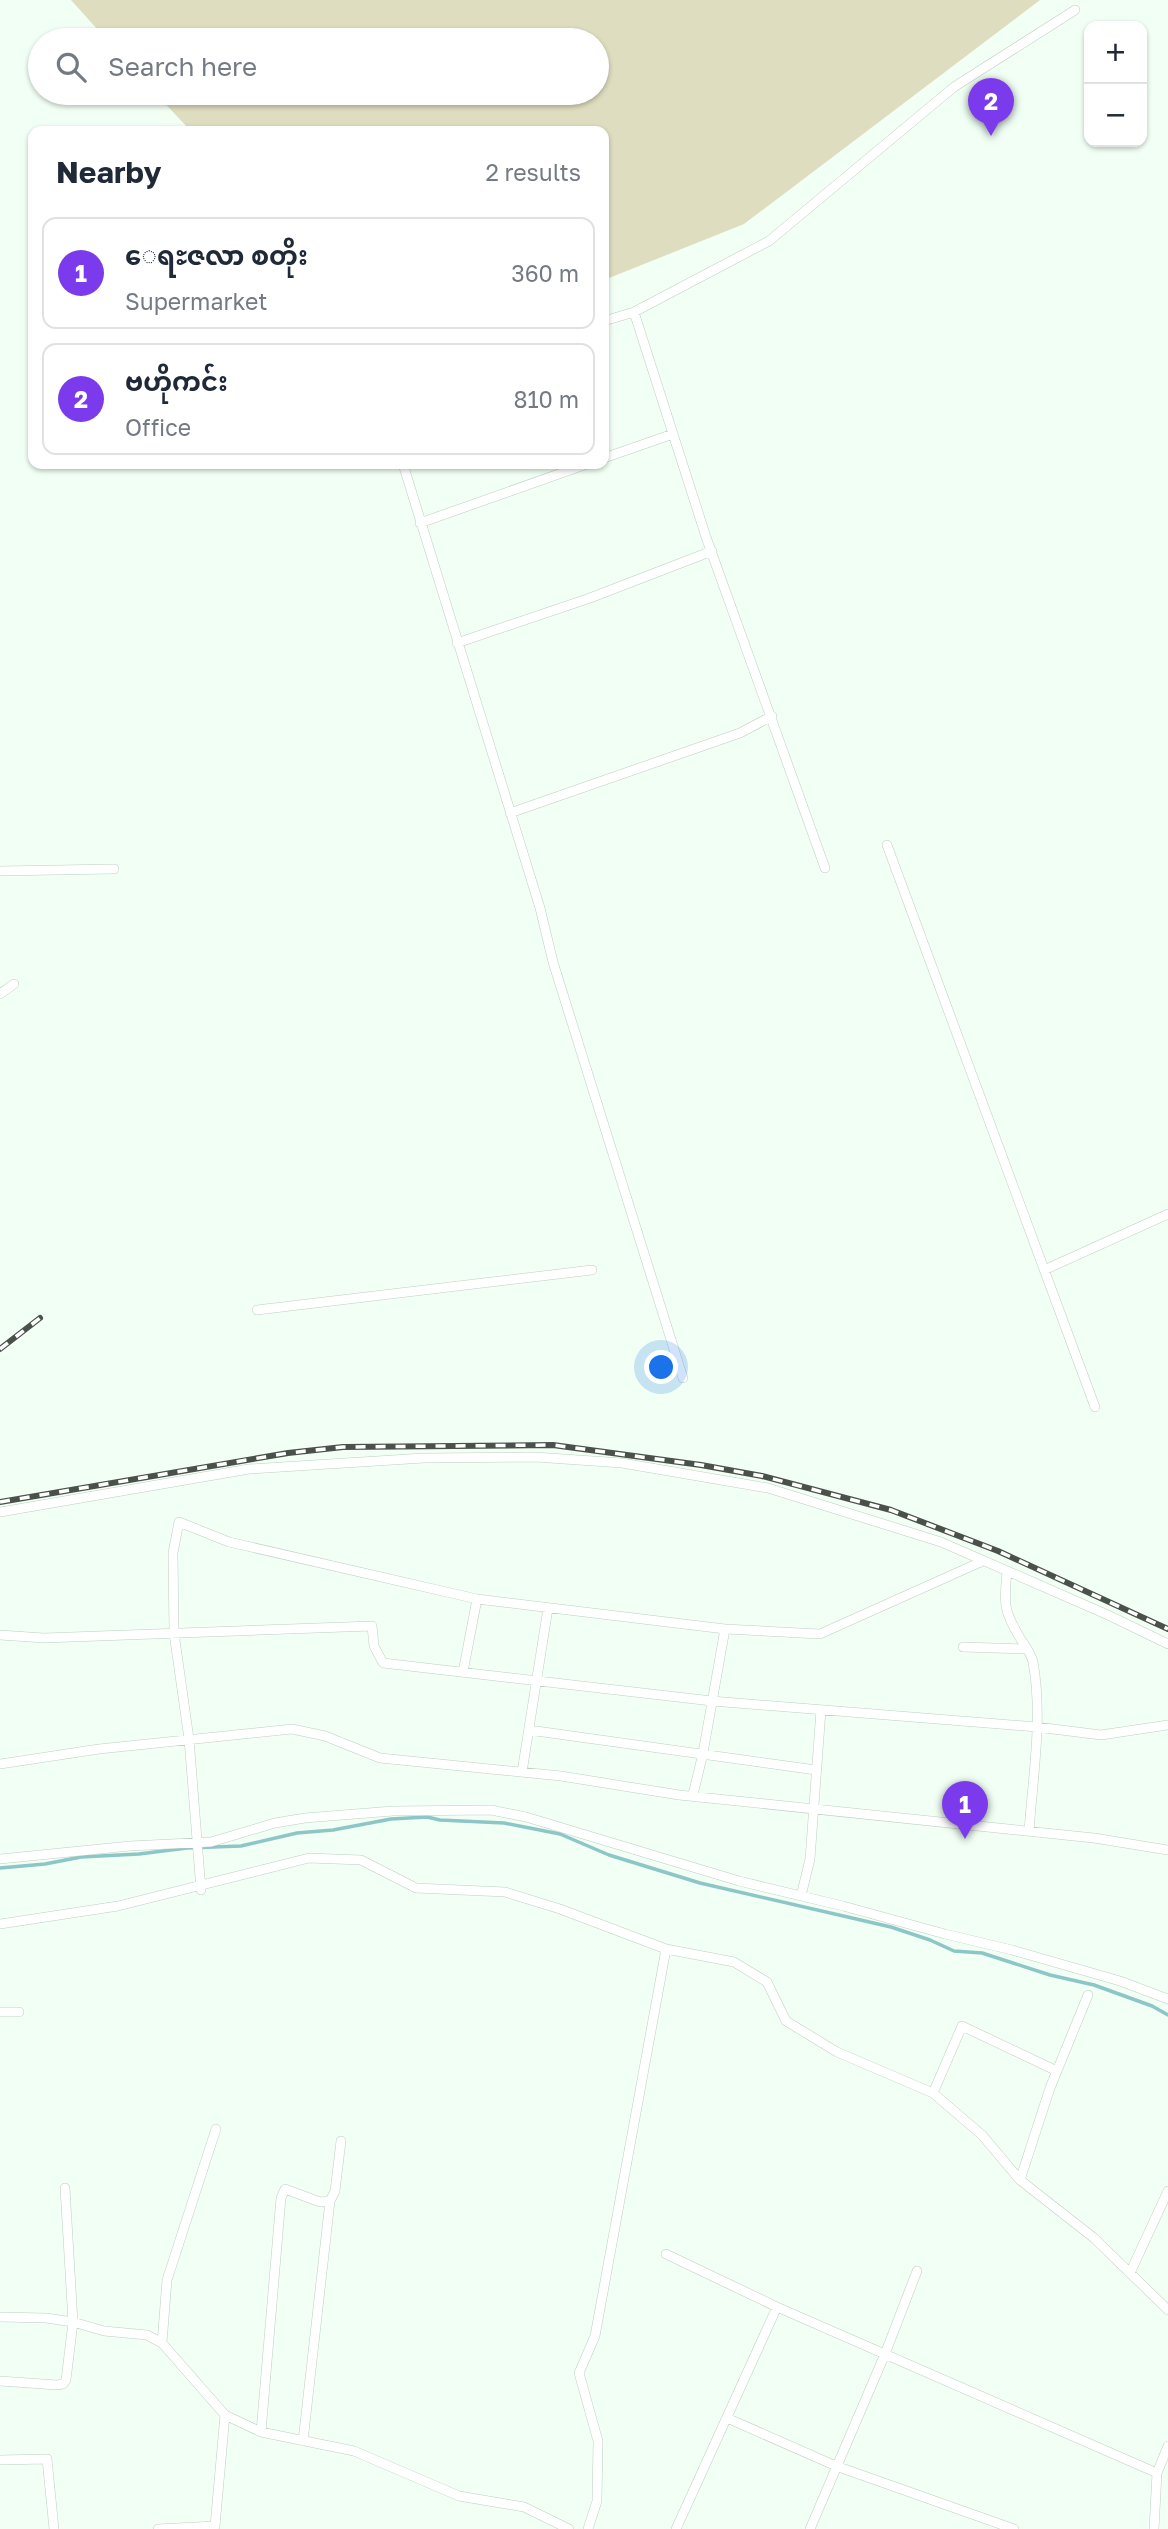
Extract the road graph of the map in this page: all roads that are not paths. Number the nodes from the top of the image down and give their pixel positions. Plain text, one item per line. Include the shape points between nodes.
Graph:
1 (1075, 10) dead end
2 (634, 312) junction
3 (609, 320) edge
4 (673, 434) junction
5 (609, 456) edge
6 (404, 469) edge
7 (573, 469) edge
8 (420, 522) junction
9 (712, 551) junction
10 (457, 643) junction
11 (772, 716) junction
12 (510, 814) junction
13 (887, 845) dead end
14 (825, 868) dead end
15 (114, 869) dead end
16 (0, 871) edge
17 (14, 984) dead end
18 (0, 994) edge
19 (1168, 1214) edge
20 (592, 1270) dead end
21 (1044, 1270) junction
22 (257, 1310) dead end
23 (683, 1378) dead end
24 (1095, 1407) dead end
25 (0, 1512) edge
26 (983, 1561) junction
27 (1007, 1571) junction
28 (477, 1600) junction
29 (548, 1608) junction
30 (725, 1629) junction
31 (174, 1633) junction
32 (0, 1635) edge
33 (1168, 1644) edge
34 (963, 1647) dead end
35 (1027, 1649) junction
36 (463, 1672) junction
37 (537, 1681) junction
38 (712, 1701) junction
39 (821, 1710) junction
40 (1168, 1725) edge
41 (1037, 1727) junction
42 (529, 1730) junction
43 (190, 1739) junction
44 (703, 1754) junction
45 (0, 1764) edge
46 (816, 1770) junction
47 (522, 1772) junction
48 (693, 1795) junction
49 (813, 1810) junction
50 (1029, 1830) junction
51 (198, 1842) junction
52 (1168, 1850) edge
53 (0, 1858) edge
54 (201, 1888) junction
55 (801, 1896) junction
56 (0, 1924) edge
57 (666, 1950) junction
58 (1088, 1995) dead end
59 (1168, 1999) edge
60 (0, 2012) edge
61 (19, 2012) dead end
62 (1057, 2071) junction
63 (933, 2093) junction
64 (216, 2129) dead end
65 (341, 2141) dead end
66 (1020, 2180) junction
67 (65, 2188) dead end
68 (1168, 2192) edge
69 (330, 2200) junction
70 (666, 2254) dead end
71 (917, 2271) dead end
72 (1130, 2273) junction
73 (777, 2307) junction
74 (1168, 2310) edge
75 (0, 2317) edge
76 (73, 2322) junction
77 (162, 2343) junction
78 (885, 2354) junction
79 (0, 2381) edge
80 (225, 2416) junction
81 (727, 2418) junction
82 (261, 2431) junction
83 (303, 2441) junction
84 (1168, 2446) edge
85 (0, 2460) edge
86 (836, 2466) junction
87 (1157, 2473) junction
88 (54, 2529) edge
89 (158, 2529) edge
90 (569, 2529) edge
91 (588, 2529) edge
92 (676, 2529) edge
93 (810, 2529) edge
94 (1014, 2529) edge
95 (1154, 2529) edge

1 - 2 street via 954,87 769,241
2 - 3 street
2 - 4 street
4 - 5 street
4 - 9 street
6 - 8 street
7 - 8 street
8 - 10 street
9 - 10 street
9 - 11 street
10 - 12 street
11 - 12 street via 740,733
11 - 14 street
12 - 23 street
13 - 21 street
15 - 16 street
17 - 18 street
19 - 21 street
20 - 22 street
21 - 24 street
25 - 26 street via 249,1469 424,1458 534,1457 622,1463 768,1488 941,1542
26 - 27 street
26 - 30 street via 820,1634
27 - 33 street
27 - 35 street via 1007,1616
28 - 29 street
28 - 31 street via 229,1542 179,1522 173,1553
28 - 36 street
29 - 30 street
29 - 37 street
30 - 38 street
31 - 32 street via 44,1638
31 - 36 street via 372,1626 374,1646 383,1663
31 - 43 street
34 - 35 street
35 - 41 street via 1035,1678
36 - 37 street
37 - 38 street
37 - 42 street
38 - 39 street
38 - 44 street
39 - 41 street
39 - 46 street
40 - 41 street via 1101,1735
41 - 50 street
42 - 44 street
42 - 47 street
43 - 45 street
43 - 47 street via 292,1729 325,1736 380,1758
43 - 51 street
44 - 46 street
44 - 48 street
46 - 49 street
47 - 48 street
48 - 49 street
49 - 50 street
49 - 55 street via 810,1859
50 - 52 street
51 - 53 street
51 - 54 street
51 - 55 street via 305,1818 491,1810
54 - 56 street
54 - 57 street via 309,1858 361,1860 416,1888 505,1892
55 - 59 street via 1024,1954
57 - 63 street via 734,1962 767,1982 786,2021 837,2052
57 - 91 street via 595,2336 579,2373 598,2441 597,2501
58 - 62 street
60 - 61 street
62 - 63 street via 962,2026
62 - 66 street
63 - 66 street via 982,2135
64 - 77 street via 167,2280
65 - 69 street
66 - 72 street
67 - 76 street
68 - 72 street
69 - 82 street via 320,2202 285,2189 281,2197
69 - 83 street
70 - 73 street
71 - 78 street
72 - 74 street
73 - 78 street
73 - 81 street
75 - 76 street
76 - 77 street via 104,2331 147,2335
76 - 79 street via 63,2384
77 - 80 street
78 - 86 street
78 - 87 street
80 - 82 street
80 - 89 street via 215,2526
81 - 86 street
81 - 92 street
82 - 83 street
83 - 90 street via 354,2451 459,2496 524,2507
84 - 87 street
85 - 88 street via 47,2459
86 - 93 street
86 - 94 street
87 - 95 street

